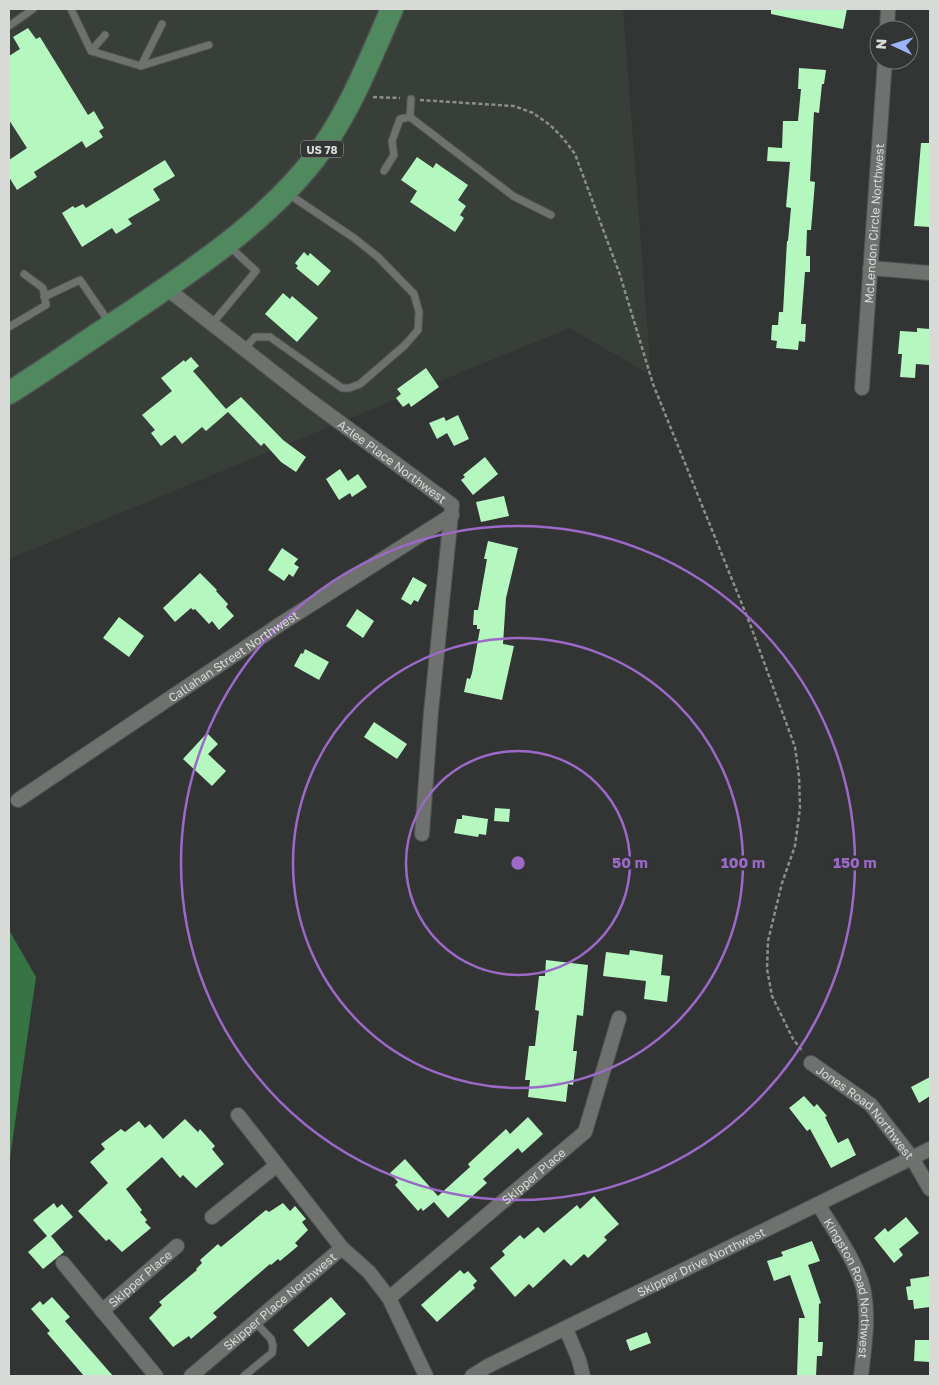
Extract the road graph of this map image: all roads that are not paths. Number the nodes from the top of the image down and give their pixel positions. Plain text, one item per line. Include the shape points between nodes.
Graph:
1 (33, 9) edge
2 (71, 9) edge
3 (392, 9) edge
4 (162, 24) dead end
5 (9, 26) edge
6 (105, 35) dead end
7 (209, 45) dead end
8 (91, 51) junction
9 (141, 66) junction
10 (884, 70) edge
11 (411, 99) road end
12 (410, 117) junction
13 (384, 170) dead end
14 (285, 192) junction
15 (551, 215) dead end
16 (226, 243) junction
17 (870, 268) junction
18 (930, 273) edge
19 (24, 274) dead end
20 (166, 288) junction
21 (45, 301) junction
22 (212, 324) junction
23 (111, 325) junction
24 (9, 327) edge
25 (244, 349) junction
26 (862, 388) dead end
27 (9, 393) edge
28 (452, 515) junction
29 (18, 800) dead end
30 (422, 834) dead end
31 (619, 1018) dead end
32 (811, 1063) road end
33 (238, 1115) dead end
34 (930, 1149) edge
35 (912, 1158) junction
36 (277, 1165) junction
37 (930, 1189) edge
38 (818, 1204) junction
39 (212, 1217) dead end
40 (177, 1246) dead end
41 (342, 1248) junction
42 (63, 1264) dead end
43 (390, 1298) junction
44 (102, 1311) junction
45 (255, 1322) junction
46 (566, 1329) junction
47 (156, 1376) edge
48 (191, 1376) edge
49 (244, 1376) edge
50 (426, 1376) edge
51 (472, 1376) edge
52 (583, 1376) edge
53 (861, 1376) edge

1 - 5 lane
2 - 8 lane
3 - 14 main road, US 78 via 355,95 322,148
4 - 9 lane
6 - 8 lane
7 - 9 lane
8 - 9 lane
10 - 17 street, McLendon Circle Northwest
11 - 12 lane
12 - 13 lane via 400,119 392,141 394,155
12 - 15 lane via 513,196
14 - 16 main road, US 78
14 - 25 lane via 354,238 414,294 419,312 418,330 360,384 349,388 342,388 270,337 255,337
16 - 20 main road, US 78
16 - 22 lane via 256,271
17 - 18 street
17 - 26 street, McLendon Circle Northwest
19 - 21 lane via 43,288
20 - 22 street, Azlee Place Northwest
20 - 23 main road, US 78
21 - 23 lane via 80,280
21 - 24 lane
22 - 25 street, Azlee Place Northwest
23 - 27 main road, US 78
25 - 28 street, Azlee Place Northwest via 452,505
28 - 29 street, Callahan Street Northwest
28 - 30 street, Azlee Place Northwest
31 - 43 street, Skipper Place via 585,1132
32 - 35 street, Jones Road Northwest via 871,1105
33 - 36 street
34 - 35 street, Skipper Drive Northwest
35 - 37 street, Jones Road Northwest
35 - 38 street, Skipper Drive Northwest
36 - 39 street
36 - 41 street
38 - 46 street, Skipper Drive Northwest
38 - 53 street, Kingston Road Northwest via 858,1271 864,1290 867,1310
40 - 44 street, Skipper Place
41 - 43 street, Skipper Place Northwest via 369,1272
41 - 45 street, Skipper Place Northwest
42 - 44 street, Skipper Place
43 - 50 street, Skipper Place Northwest
44 - 47 street, Skipper Place
45 - 48 street, Skipper Place Northwest
45 - 49 lane via 271,1339 272,1353
46 - 51 street, Skipper Drive Northwest
46 - 52 street

